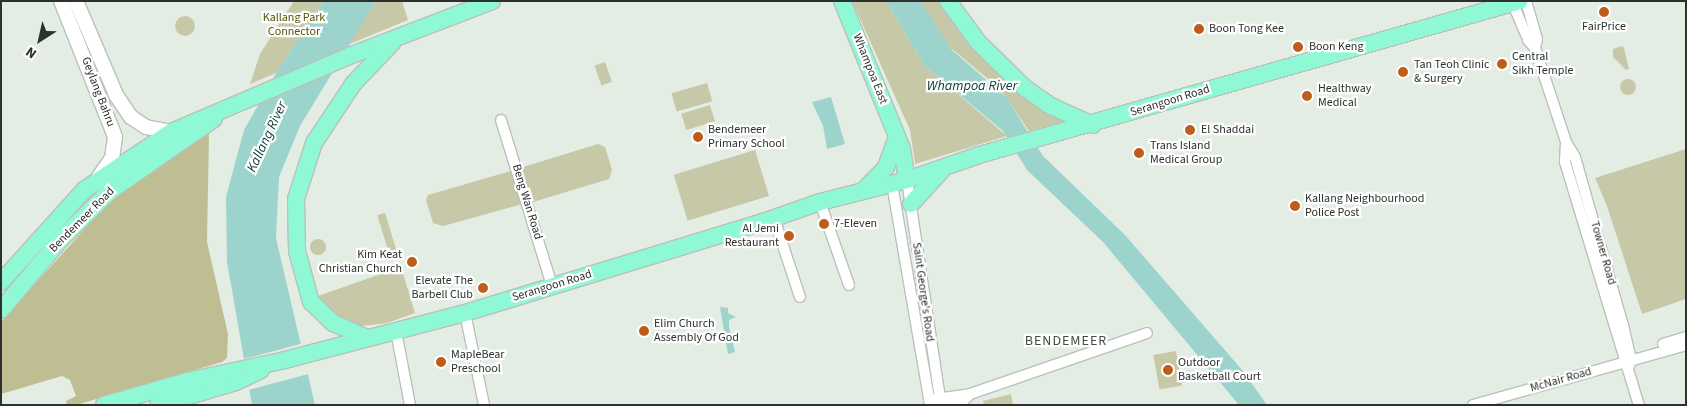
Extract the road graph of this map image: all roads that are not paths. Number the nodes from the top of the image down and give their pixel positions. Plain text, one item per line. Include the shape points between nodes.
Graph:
1 (61, 1) edge
2 (76, 1) edge
3 (492, 1) edge
4 (842, 1) edge
5 (948, 1) edge
6 (1518, 2) edge
7 (396, 39) junction
8 (225, 110) junction
9 (501, 120) dead end
10 (1093, 125) junction
11 (171, 132) junction
12 (897, 136) junction
13 (946, 167) junction
14 (96, 181) junction
15 (899, 182) junction
16 (864, 190) junction
17 (820, 202) junction
18 (910, 204) junction
19 (774, 218) junction
20 (1, 282) edge
21 (849, 285) dead end
22 (552, 286) junction
23 (800, 297) dead end
24 (1, 310) edge
25 (465, 313) junction
26 (396, 330) junction
27 (1147, 333) dead end
28 (1686, 337) edge
29 (368, 338) junction
30 (1686, 345) edge
31 (1626, 361) junction
32 (234, 376) junction
33 (937, 382) junction
34 (970, 394) junction
35 (954, 395) junction
36 (929, 403) edge
37 (943, 403) edge
38 (104, 405) edge
39 (158, 405) edge
40 (410, 405) edge
41 (484, 405) edge
42 (1473, 405) edge
43 (1639, 405) edge

1 - 14 main road, Geylang Bahru via 115,137 112,158
2 - 11 main road, Geylang Bahru via 116,96 131,117 146,127
3 - 7 main road, Bendemeer Road
4 - 12 main road, Whampoa East
5 - 10 main road via 978,42 1025,88 1052,106
6 - 10 main road, Serangoon Road
6 - 31 street, Towner Road via 1528,40 1535,48 1566,142 1575,157
7 - 8 main road, Bendemeer Road via 348,56
7 - 29 main road via 353,84 326,123 308,156 296,199 296,251 311,302 333,323
8 - 11 main road, Bendemeer Road via 200,117
8 - 24 main road, Bendemeer Road via 110,191 61,239
9 - 22 street, Beng Wan Road
10 - 13 main road, Serangoon Road
11 - 14 main road, Bendemeer Road
12 - 15 main road, Whampoa East
12 - 16 main road via 886,167
13 - 15 main road, Serangoon Road
13 - 18 main road
14 - 20 main road, Bendemeer Road
15 - 16 main road, Serangoon Road
15 - 18 street, Saint George's Road
15 - 36 street, Saint George's Road
16 - 17 main road, Serangoon Road
17 - 19 main road, Serangoon Road
17 - 21 street
18 - 33 street, Saint George's Road
19 - 22 main road, Serangoon Road
19 - 23 street
22 - 25 main road, Serangoon Road
25 - 26 main road, Serangoon Road
25 - 41 street
26 - 29 main road, Serangoon Road
26 - 40 street
27 - 34 street
28 - 31 street, McNair Road
29 - 32 main road, Serangoon Road
30 - 31 street, McNair Road
31 - 42 street, McNair Road
31 - 43 street, Towner Road
32 - 38 main road, Serangoon Road
32 - 39 main road, Serangoon Road
33 - 35 street
33 - 37 street, Saint George's Road
34 - 35 street
34 - 37 street via 964,400
35 - 37 street
36 - 37 street

